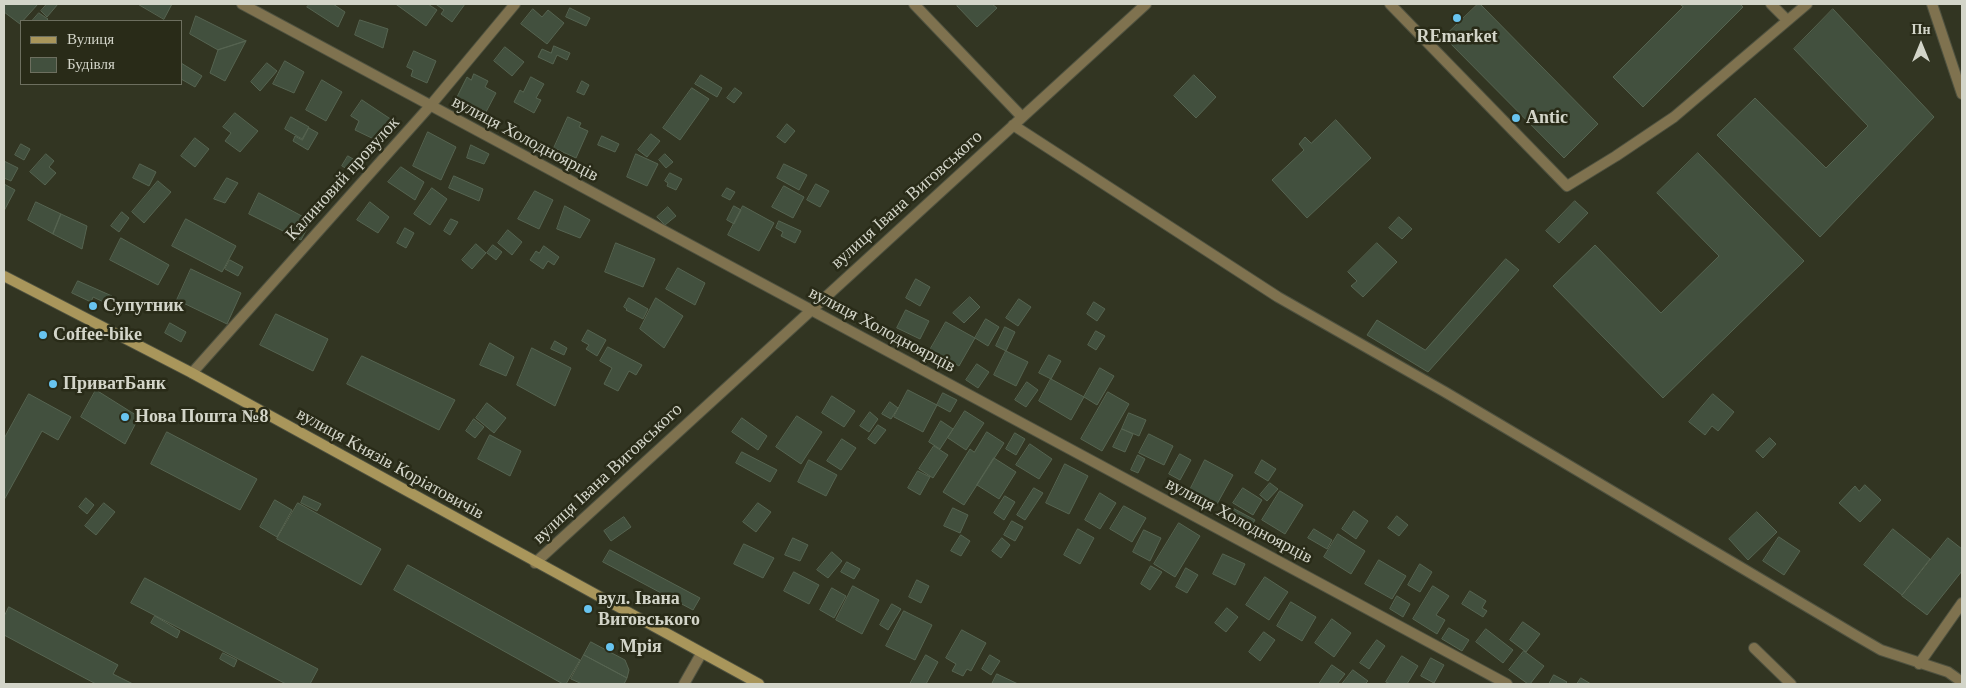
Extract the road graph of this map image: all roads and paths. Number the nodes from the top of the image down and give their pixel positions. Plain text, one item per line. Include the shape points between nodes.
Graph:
1 (242, 4) edge
2 (516, 4) edge
3 (914, 4) edge
4 (1146, 4) edge
5 (1390, 4) edge
6 (1771, 4) edge
7 (1807, 4) edge
8 (1932, 4) edge
9 (1788, 20) junction
10 (1962, 94) edge
11 (430, 106) junction
12 (1022, 117) junction
13 (1013, 125) junction
14 (4, 276) edge
15 (810, 310) junction
16 (192, 373) junction
17 (535, 563) junction
18 (1962, 603) edge
19 (1754, 648) dead end
20 (701, 654) junction
21 (1919, 664) junction
22 (1962, 682) edge
23 (684, 684) edge
24 (759, 684) edge
25 (1507, 684) edge
26 (1791, 684) edge

1 - 11 street, вулиця Холодноярців
2 - 11 street, Калиновий провулок
3 - 12 street
4 - 12 street, вулиця Івана Виговського
5 - 9 street via 1567,186 1674,117
6 - 9 street
7 - 9 street
8 - 10 street
11 - 15 street, вулиця Холодноярців
11 - 16 street, Калиновий провулок
12 - 13 street, вулиця Івана Виговського
13 - 15 street, вулиця Івана Виговського
13 - 21 street via 1278,297 1881,650
14 - 16 main road, вулиця Князів Коріатовичів
15 - 17 street, вулиця Івана Виговського
15 - 25 street, вулиця Холодноярців
16 - 17 main road, вулиця Князів Коріатовичів
17 - 20 main road, вулиця Князів Коріатовичів
18 - 21 street
19 - 26 street
20 - 23 street
20 - 24 main road, вулиця Князів Коріатовичів
21 - 22 street via 1948,672

